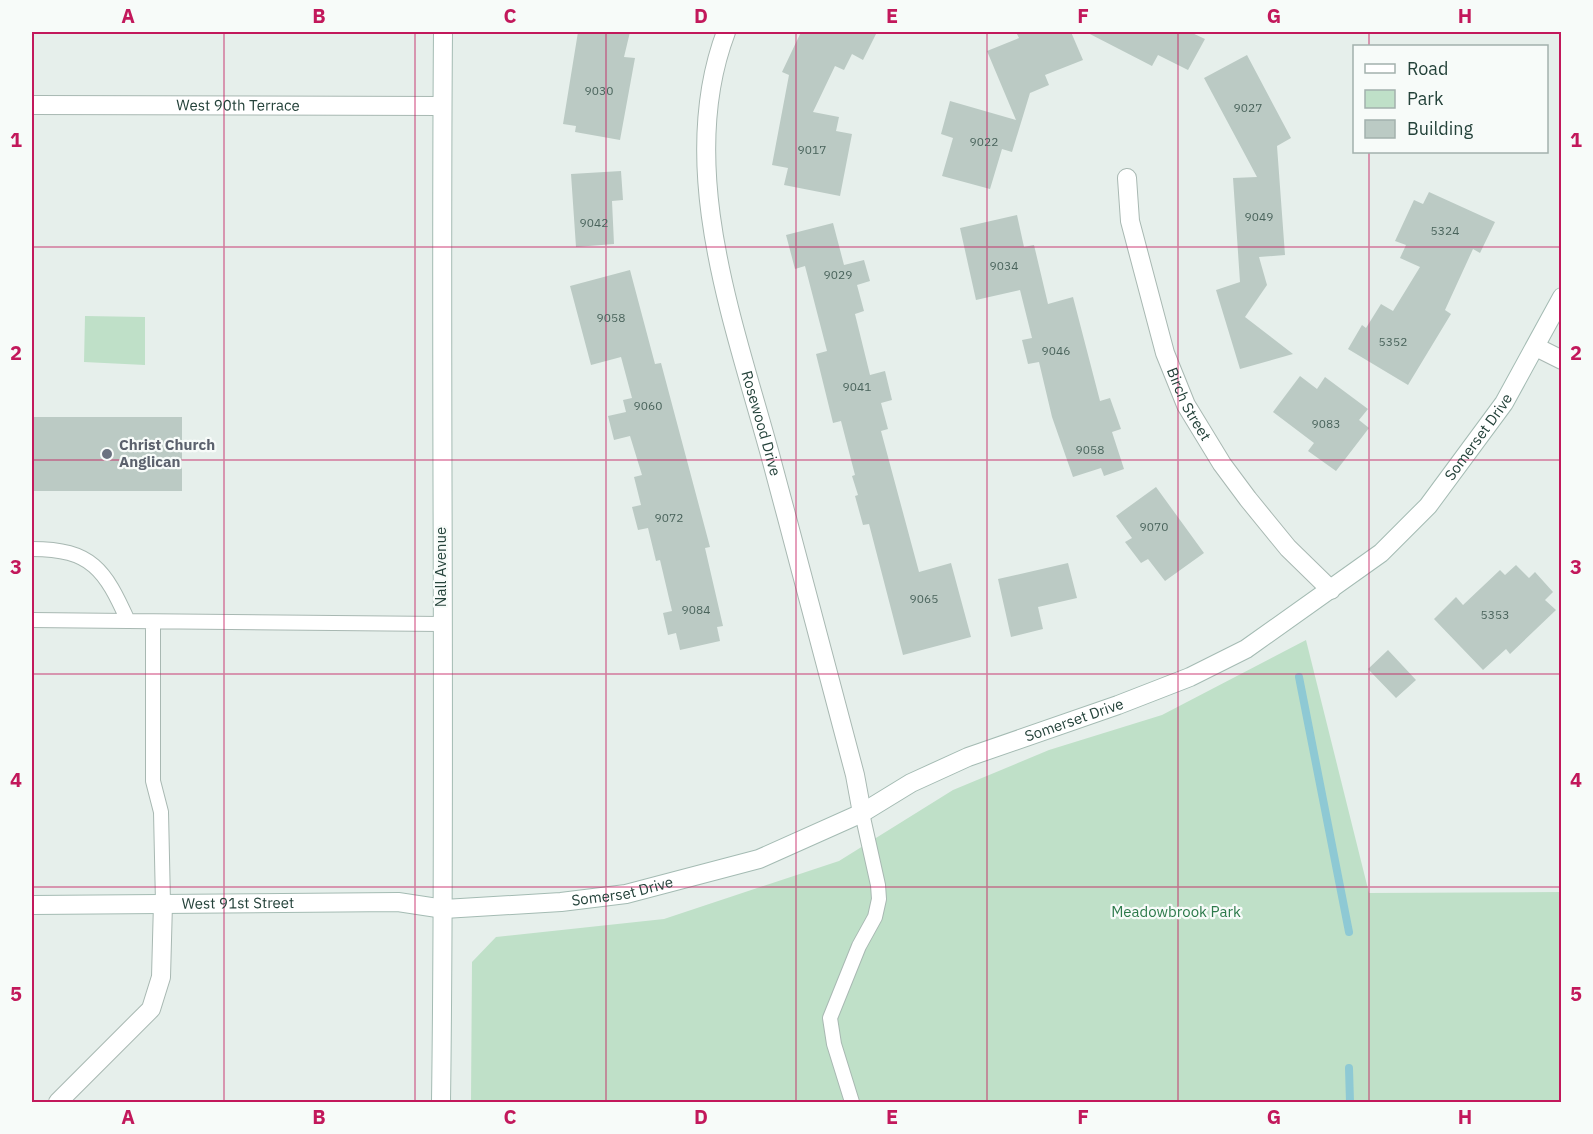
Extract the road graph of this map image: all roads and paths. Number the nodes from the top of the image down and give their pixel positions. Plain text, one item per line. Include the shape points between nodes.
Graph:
1 (443, 32) edge
2 (726, 32) edge
3 (32, 105) edge
4 (442, 106) junction
5 (1127, 178) dead end
6 (1562, 297) edge
7 (1536, 346) junction
8 (1562, 360) edge
9 (32, 549) edge
10 (1331, 590) junction
11 (32, 620) edge
12 (128, 621) junction
13 (153, 622) junction
14 (441, 624) junction
15 (862, 813) junction
16 (163, 903) junction
17 (32, 905) edge
18 (444, 909) junction
19 (58, 1102) edge
20 (441, 1102) edge
21 (852, 1102) edge

1 - 4 street, Nall Avenue
2 - 15 street, Rosewood Drive via 708,108 705,173 721,270
3 - 4 street, West 90th Terrace
4 - 14 street, Nall Avenue
5 - 10 street, Birch Street via 1130,220 1165,353 1186,405 1248,499 1288,548
6 - 7 street, Somerset Drive
7 - 8 street
7 - 10 street, Somerset Drive via 1504,403 1428,506 1381,553
9 - 12 lane via 62,551 95,566 111,583
10 - 15 street, Somerset Drive via 1246,649 1191,677 968,757 911,783
11 - 12 lane
12 - 13 lane
13 - 14 lane
13 - 16 lane via 153,781 161,812
14 - 18 street, Nall Avenue
15 - 18 street, Somerset Drive via 759,859 626,894
15 - 21 lane via 879,899 875,917 830,1018
16 - 17 street, West 91st Street
16 - 18 street, West 91st Street via 398,902
16 - 19 street via 161,977 151,1009
18 - 20 street, Nall Avenue

